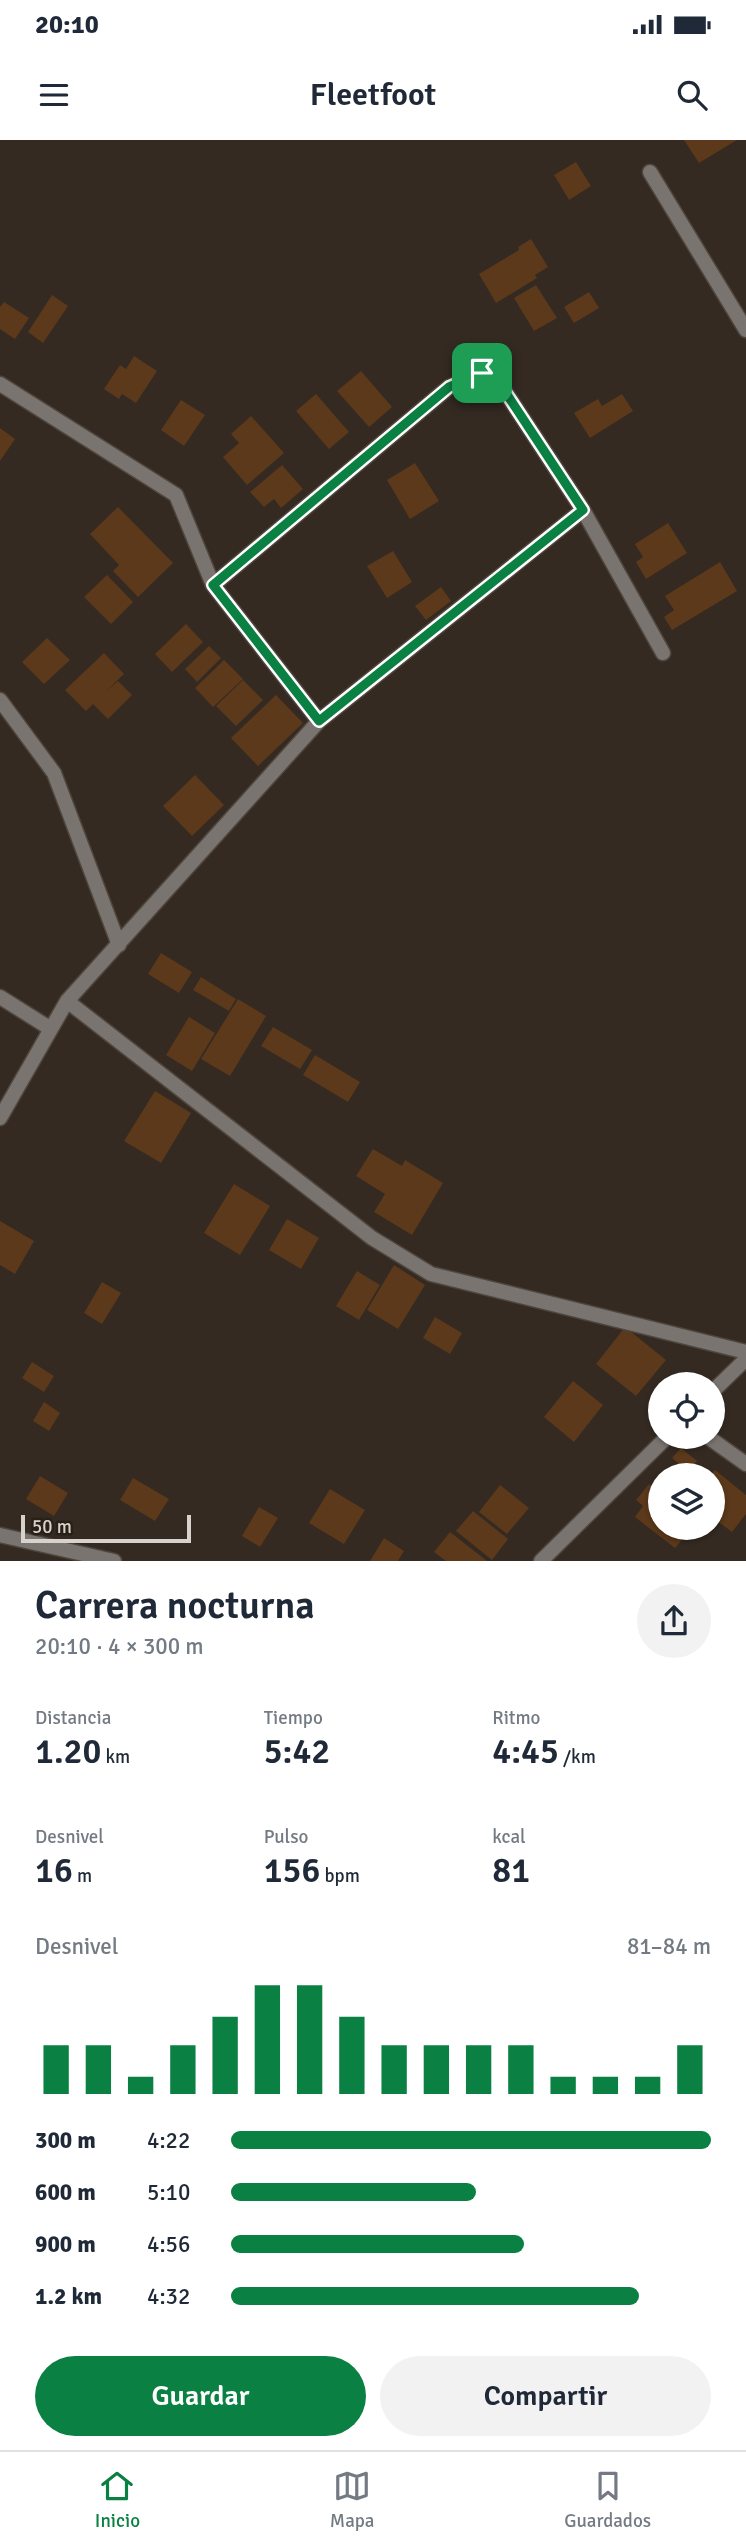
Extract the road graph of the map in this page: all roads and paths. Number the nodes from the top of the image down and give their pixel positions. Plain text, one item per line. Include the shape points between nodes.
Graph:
1 (650, 172) dead end
2 (746, 330) edge
3 (0, 384) edge
4 (583, 510) junction
5 (213, 585) junction
6 (663, 653) dead end
7 (0, 700) edge
8 (319, 721) junction
9 (119, 945) junction
10 (0, 996) edge
11 (67, 1001) junction
12 (51, 1029) junction
13 (0, 1118) edge
14 (746, 1352) edge
15 (746, 1359) edge
16 (725, 1379) edge
17 (655, 1449) edge
18 (725, 1449) edge
19 (746, 1464) edge
20 (0, 1535) edge
21 (114, 1561) edge
22 (541, 1561) edge

1 - 2 street
3 - 5 street via 176,495
4 - 5 street via 506,393 482,373 449,387
4 - 6 street
4 - 8 street
5 - 8 street
7 - 9 street via 54,773
8 - 9 street
9 - 11 street
10 - 12 street
11 - 12 street
11 - 14 street via 372,1238 431,1274
12 - 13 street
15 - 16 street
17 - 22 street
18 - 19 street
20 - 21 street

